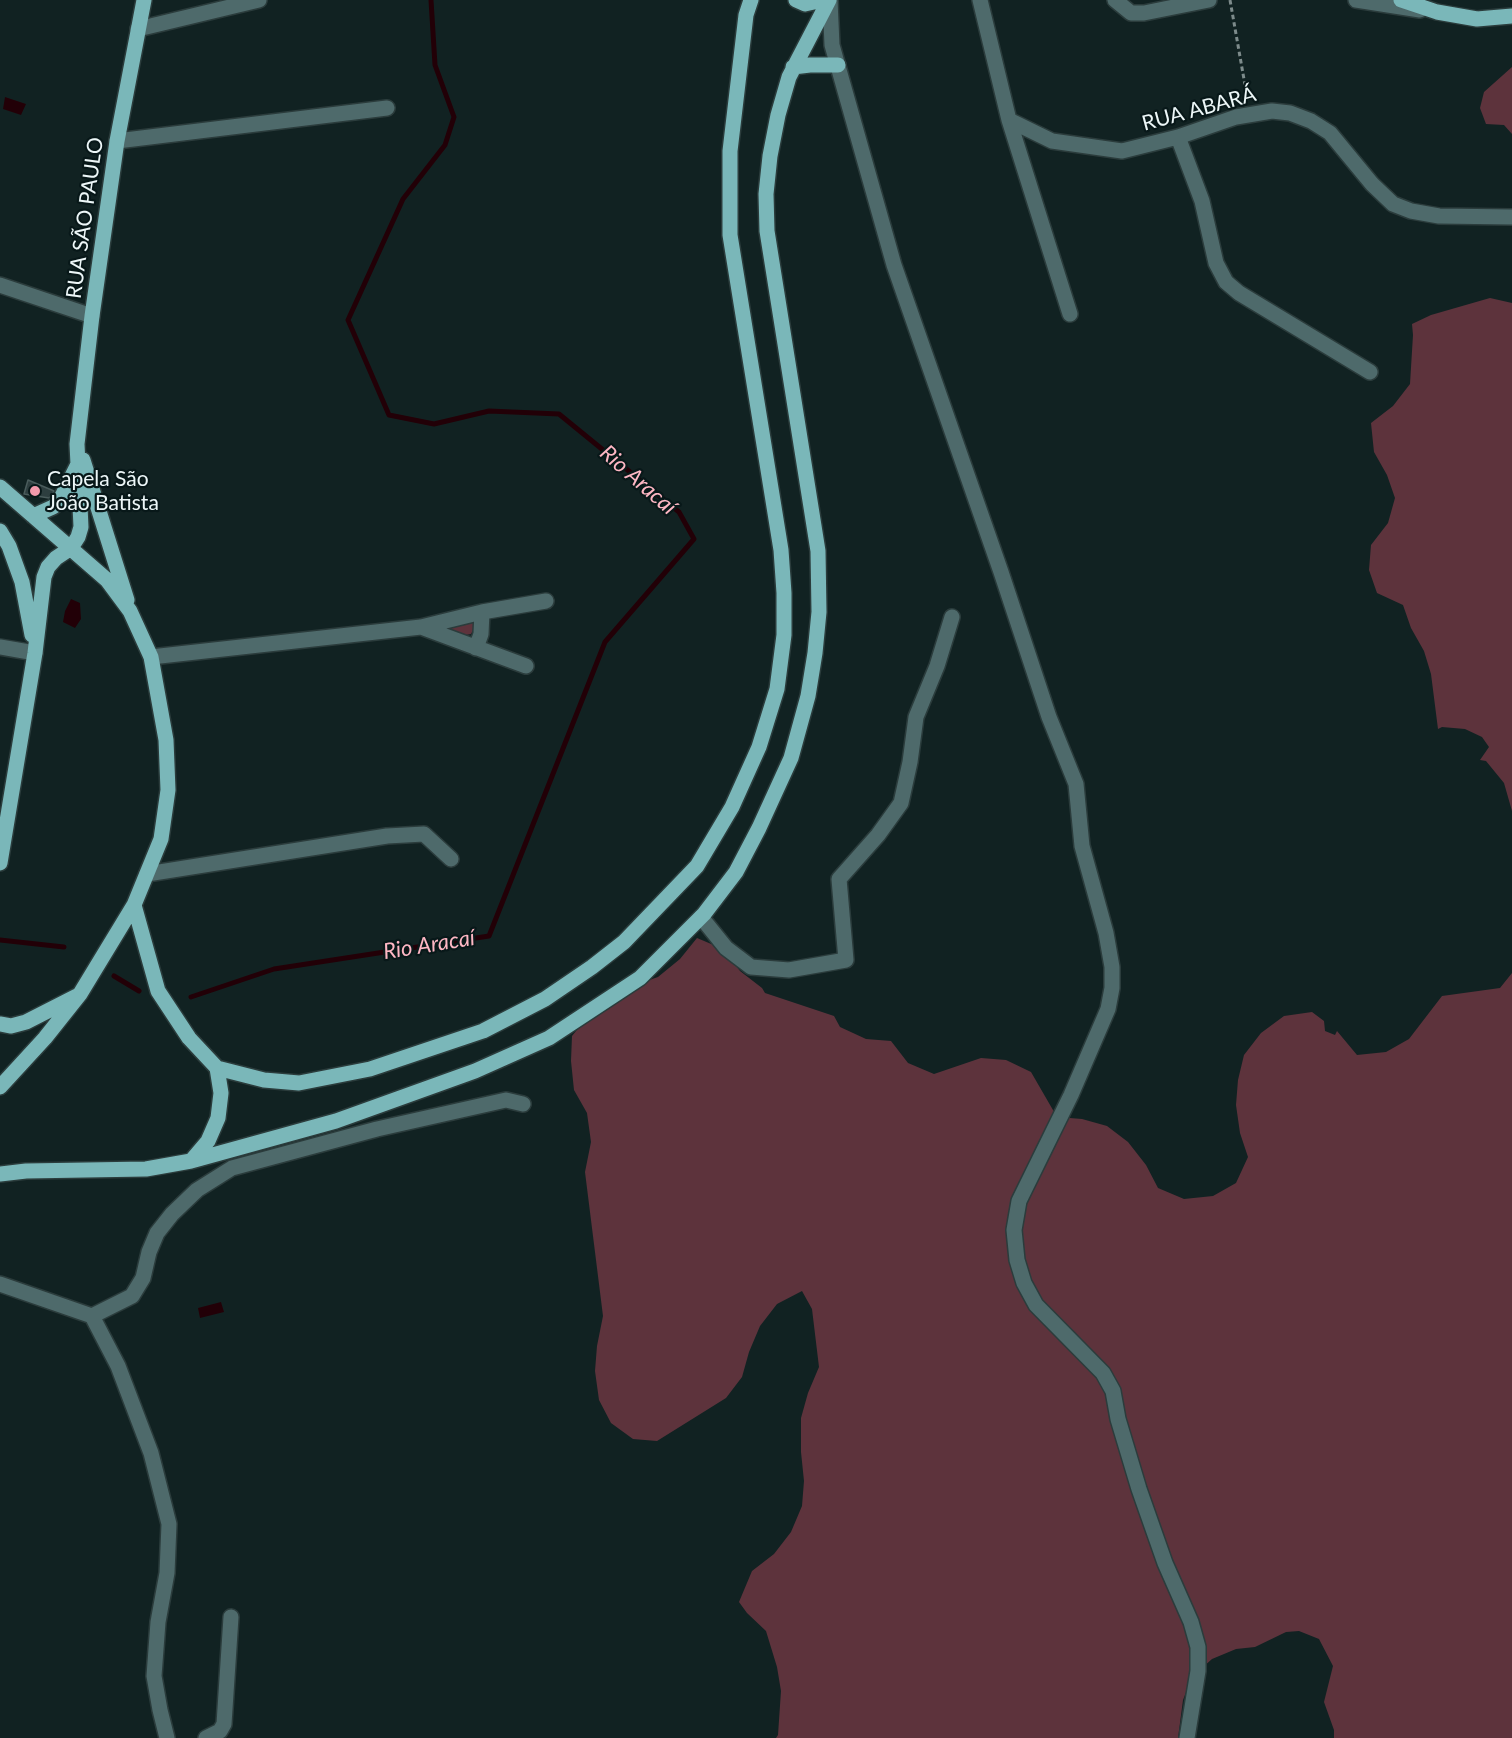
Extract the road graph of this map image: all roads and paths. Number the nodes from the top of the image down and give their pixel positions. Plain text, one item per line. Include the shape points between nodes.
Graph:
1 (144, 0) edge
2 (259, 0) edge
3 (751, 0) edge
4 (796, 0) edge
5 (823, 0) edge
6 (830, 0) edge
7 (980, 0) edge
8 (1115, 0) edge
9 (1209, 0) edge
10 (1230, 0) edge
11 (1356, 0) edge
12 (1401, 0) edge
13 (1437, 12) junction
14 (1512, 16) edge
15 (138, 29) junction
16 (838, 65) junction
17 (793, 67) junction
18 (387, 108) dead end
19 (1250, 115) junction
20 (1009, 120) junction
21 (1178, 137) junction
22 (117, 141) junction
23 (1512, 218) edge
24 (0, 285) edge
25 (1070, 314) dead end
26 (92, 316) junction
27 (1370, 372) dead end
28 (77, 444) junction
29 (77, 466) junction
30 (0, 487) edge
31 (33, 516) junction
32 (0, 531) edge
33 (71, 548) junction
34 (546, 601) dead end
35 (130, 611) junction
36 (482, 612) junction
37 (952, 618) dead end
38 (421, 627) junction
39 (0, 647) edge
40 (476, 648) junction
41 (35, 653) junction
42 (151, 657) junction
43 (526, 666) dead end
44 (451, 859) dead end
45 (0, 863) edge
46 (147, 874) junction
47 (134, 905) junction
48 (701, 917) junction
49 (80, 994) junction
50 (0, 1024) edge
51 (217, 1068) junction
52 (0, 1087) edge
53 (524, 1104) dead end
54 (191, 1161) junction
55 (0, 1174) edge
56 (0, 1284) edge
57 (92, 1316) junction
58 (231, 1617) dead end
59 (167, 1738) edge
60 (206, 1738) edge
61 (1187, 1738) edge

1 - 15 main road, RUA SÃO PAULO
2 - 15 street
3 - 51 main road via 730,151 730,235 781,550 784,635 777,689 762,737 732,807 697,866 624,942 525,1010 472,1035 370,1069 299,1083 264,1080
4 - 5 main road via 805,4
6 - 16 street via 832,45
6 - 17 main road
7 - 20 street
8 - 9 street via 1131,13 1144,13
10 - 19 path
11 - 13 street
12 - 13 main road
13 - 14 main road via 1477,19
15 - 22 main road, RUA SÃO PAULO
16 - 17 main road
16 - 61 street via 894,265 1049,717 1076,784 1082,846 1106,933 1112,988 1108,1009 1071,1095 1019,1201 1014,1230 1017,1260 1036,1305 1103,1373 1113,1391 1138,1489 1198,1647
17 - 48 main road via 770,156 767,231 818,551 815,653 791,758 736,872
18 - 22 street
19 - 21 street, RUA ABARÁ
19 - 23 street, RUA ABARÁ via 1272,111 1311,121 1330,133 1393,204 1439,216
20 - 21 street, RUA ABARÁ via 1052,141 1122,151
20 - 25 street
21 - 27 street via 1202,201 1215,263 1226,282
22 - 26 main road, RUA SÃO PAULO
24 - 26 street
26 - 28 main road, RUA SÃO PAULO
28 - 29 main road, RUA SÃO PAULO
28 - 35 main road
29 - 31 main road via 58,502
29 - 33 main road, RUA SÃO PAULO via 81,527
30 - 31 main road
31 - 33 main road
32 - 41 main road via 22,582
33 - 35 main road via 107,580
33 - 41 main road via 56,558 44,577
34 - 36 street
35 - 42 main road
36 - 38 street
36 - 40 street
37 - 48 street via 915,717 901,803 840,879 846,960 789,970 751,967 726,948
38 - 40 street
38 - 42 street
39 - 41 street
40 - 43 street
41 - 45 main road
42 - 46 main road via 166,740 168,790 161,839
44 - 46 street via 424,834 387,836
46 - 47 main road
47 - 49 main road
47 - 51 main road via 158,991 189,1038
48 - 54 main road via 640,978 549,1038 475,1071 336,1120
49 - 50 main road via 26,1022
49 - 52 main road
51 - 54 main road via 221,1093 218,1118 208,1141
53 - 57 street via 506,1100 232,1168 197,1190 171,1214 157,1233 140,1286 132,1296
54 - 55 main road via 146,1169
56 - 57 street
57 - 59 street via 118,1366 151,1453 169,1524 154,1676
58 - 60 street via 224,1724 220,1731

